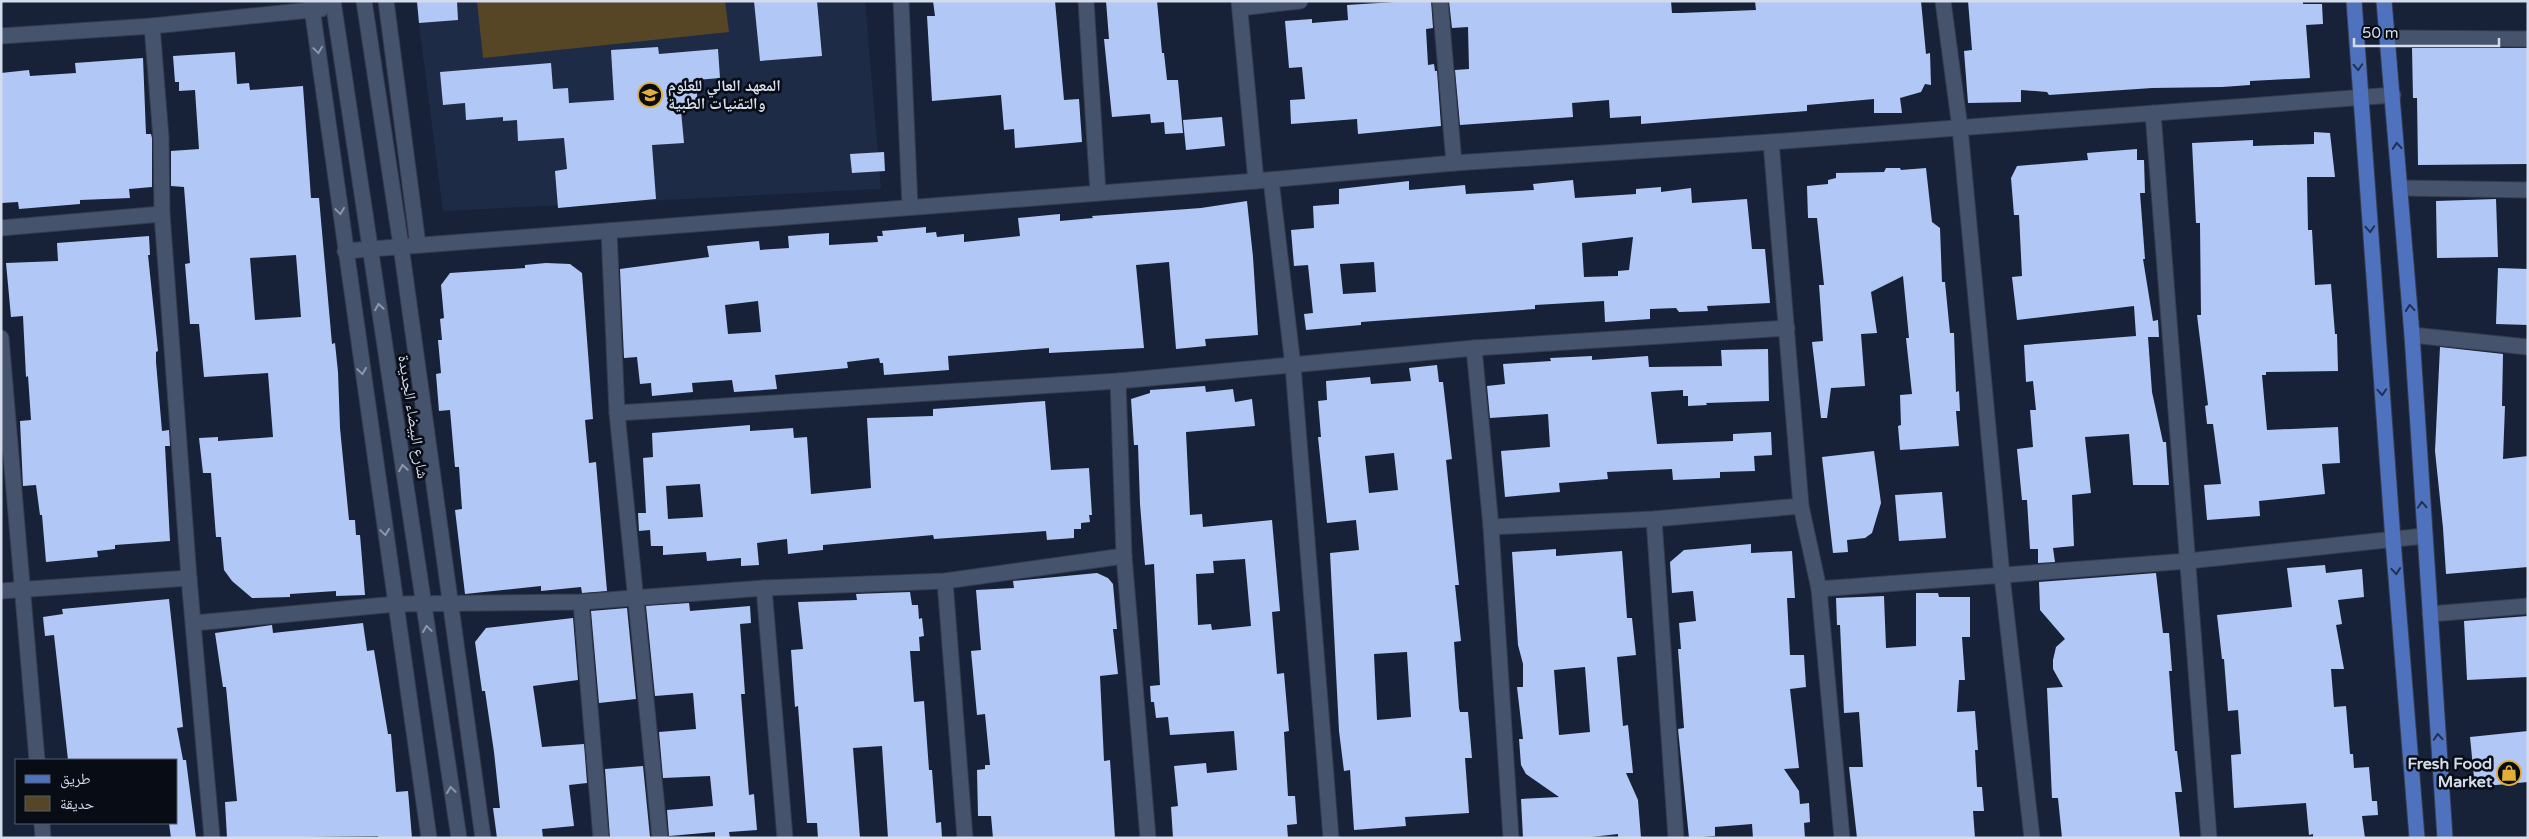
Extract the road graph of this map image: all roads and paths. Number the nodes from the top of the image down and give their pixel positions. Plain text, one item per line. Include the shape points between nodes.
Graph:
1 (364, 1) edge
2 (386, 1) edge
3 (901, 1) edge
4 (1086, 1) edge
5 (1300, 1) edge
6 (1440, 1) edge
7 (1944, 1) edge
8 (2354, 1) edge
9 (2384, 1) edge
10 (334, 4) edge
11 (1239, 5) edge
12 (312, 6) edge
13 (152, 26) junction
14 (1, 36) edge
15 (2389, 38) junction
16 (2528, 39) edge
17 (2393, 95) junction
18 (2360, 97) junction
19 (2153, 113) junction
20 (1960, 128) junction
21 (1771, 142) junction
22 (1454, 163) junction
23 (1271, 180) junction
24 (1256, 181) junction
25 (2400, 188) junction
26 (2528, 190) edge
27 (1098, 193) junction
28 (910, 208) junction
29 (162, 214) junction
30 (1, 228) edge
31 (609, 230) junction
32 (418, 245) junction
33 (401, 246) junction
34 (370, 249) junction
35 (345, 250) junction
36 (1788, 328) junction
37 (2412, 335) junction
38 (1, 338) edge
39 (1474, 348) junction
40 (2528, 348) edge
41 (1293, 366) junction
42 (1118, 381) junction
43 (617, 413) junction
44 (1801, 506) junction
45 (1654, 518) junction
46 (1491, 527) junction
47 (2424, 536) junction
48 (2393, 540) junction
49 (1124, 556) junction
50 (2188, 562) junction
51 (2002, 576) junction
52 (189, 578) junction
53 (945, 581) junction
54 (764, 588) junction
55 (24, 589) junction
56 (1819, 589) junction
57 (1, 591) edge
58 (637, 598) junction
59 (581, 602) junction
60 (450, 603) junction
61 (396, 604) junction
62 (424, 604) junction
63 (2528, 606) edge
64 (2430, 614) junction
65 (194, 623) junction
66 (37, 759) edge
67 (42, 824) edge
68 (43, 838) edge
69 (212, 838) edge
70 (428, 838) edge
71 (458, 838) edge
72 (483, 838) edge
73 (601, 838) edge
74 (660, 838) edge
75 (785, 838) edge
76 (965, 838) edge
77 (1148, 838) edge
78 (1331, 838) edge
79 (1511, 838) edge
80 (1676, 838) edge
81 (1842, 838) edge
82 (2032, 838) edge
83 (2210, 838) edge
84 (2418, 838) edge
85 (2444, 838) edge

1 - 33 street
2 - 32 street
3 - 28 street
4 - 27 street
5 - 11 street
6 - 22 street
7 - 20 street
8 -> 18 main road
9 - 15 main road
10 - 12 street
10 - 34 street, شارع البيضاء الجديدة
11 - 24 street
12 - 13 street
12 -> 35 street
13 - 14 street
13 - 29 street via 161,138
15 - 16 street
15 - 17 main road
17 - 18 street
25 -> 17 main road
18 - 19 street
18 -> 48 main road
19 - 20 street
19 - 50 street
20 - 21 street
20 - 51 street
21 - 22 street
21 - 36 street
22 - 23 street
23 - 24 street
23 - 41 street
24 - 27 street
25 - 26 street
37 -> 25 main road
27 - 28 street
28 - 31 street
29 - 30 street
29 - 52 street
31 - 32 street
31 - 43 street
32 - 33 street
33 - 34 street
33 - 60 street
34 - 35 street
62 -> 34 street, شارع البيضاء الجديدة
35 -> 61 street
36 - 39 street
36 - 44 street
37 - 40 street
47 -> 37 main road
38 - 55 street
39 - 41 street
39 - 46 street
41 - 42 street
41 - 78 street
42 - 43 street
42 - 49 street
43 - 58 street
44 - 45 street
44 - 56 street
45 - 46 street
45 - 80 street
46 - 79 street
47 - 48 street
47 - 64 main road
48 - 50 street
48 -> 84 main road
49 - 53 street
49 - 77 street
50 - 51 street
50 - 83 street
51 - 56 street
51 - 82 street
52 - 55 street
52 - 65 street
53 - 54 street
53 - 76 street
54 - 58 street
54 - 75 street
55 - 57 street
55 - 66 street
56 - 81 street
58 - 59 street
58 - 74 street
59 - 60 street
59 - 73 street
60 - 62 street
60 - 72 street
61 - 62 street
61 - 65 street
61 - 70 street
71 -> 62 street, شارع البيضاء الجديدة
63 - 64 street
85 -> 64 main road
65 - 69 street
67 - 68 street

